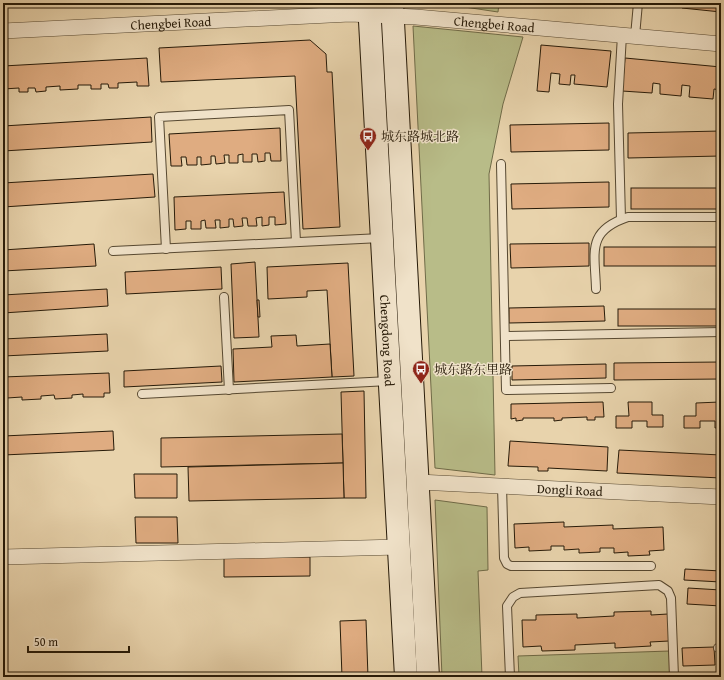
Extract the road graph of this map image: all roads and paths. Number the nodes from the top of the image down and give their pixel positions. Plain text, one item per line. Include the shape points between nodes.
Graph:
1 (638, 3) edge
2 (370, 9) edge
3 (392, 10) edge
4 (3, 31) edge
5 (629, 36) junction
6 (721, 44) edge
7 (501, 164) dead end
8 (721, 217) edge
9 (622, 219) junction
10 (382, 238) junction
11 (296, 242) junction
12 (166, 249) junction
13 (113, 251) dead end
14 (596, 288) dead end
15 (224, 297) dead end
16 (721, 332) edge
17 (506, 336) junction
18 (390, 381) junction
19 (611, 388) dead end
20 (229, 390) junction
21 (142, 394) dead end
22 (418, 482) junction
23 (502, 486) junction
24 (721, 497) edge
25 (399, 547) junction
26 (3, 557) edge
27 (651, 566) dead end
28 (406, 677) edge
29 (428, 677) edge
30 (510, 677) edge
31 (674, 677) edge

1 - 5 lane
2 - 3 street, Chengbei Road
2 - 4 street, Chengbei Road via 350,14
2 - 10 main road, Chengdong Road
3 - 5 street, Chengbei Road
3 - 22 main road, Chengdong Road
5 - 6 street, Chengbei Road
5 - 9 lane via 618,104
7 - 17 lane
8 - 9 lane
9 - 14 lane via 602,231 595,245
10 - 11 lane
10 - 18 main road, Chengdong Road
11 - 12 lane
11 - 12 lane via 289,110 167,116 160,117
12 - 13 lane
15 - 20 lane
16 - 17 lane
17 - 19 lane via 506,390
18 - 20 lane
18 - 25 main road, Chengdong Road
20 - 21 lane
22 - 23 street, Dongli Road
22 - 29 main road, Chengdong Road
23 - 24 street, Dongli Road
23 - 27 lane via 504,558 507,564 518,567
25 - 26 street
25 - 28 main road, Chengdong Road
30 - 31 lane via 507,606 513,597 520,593 659,585 668,591 672,598

